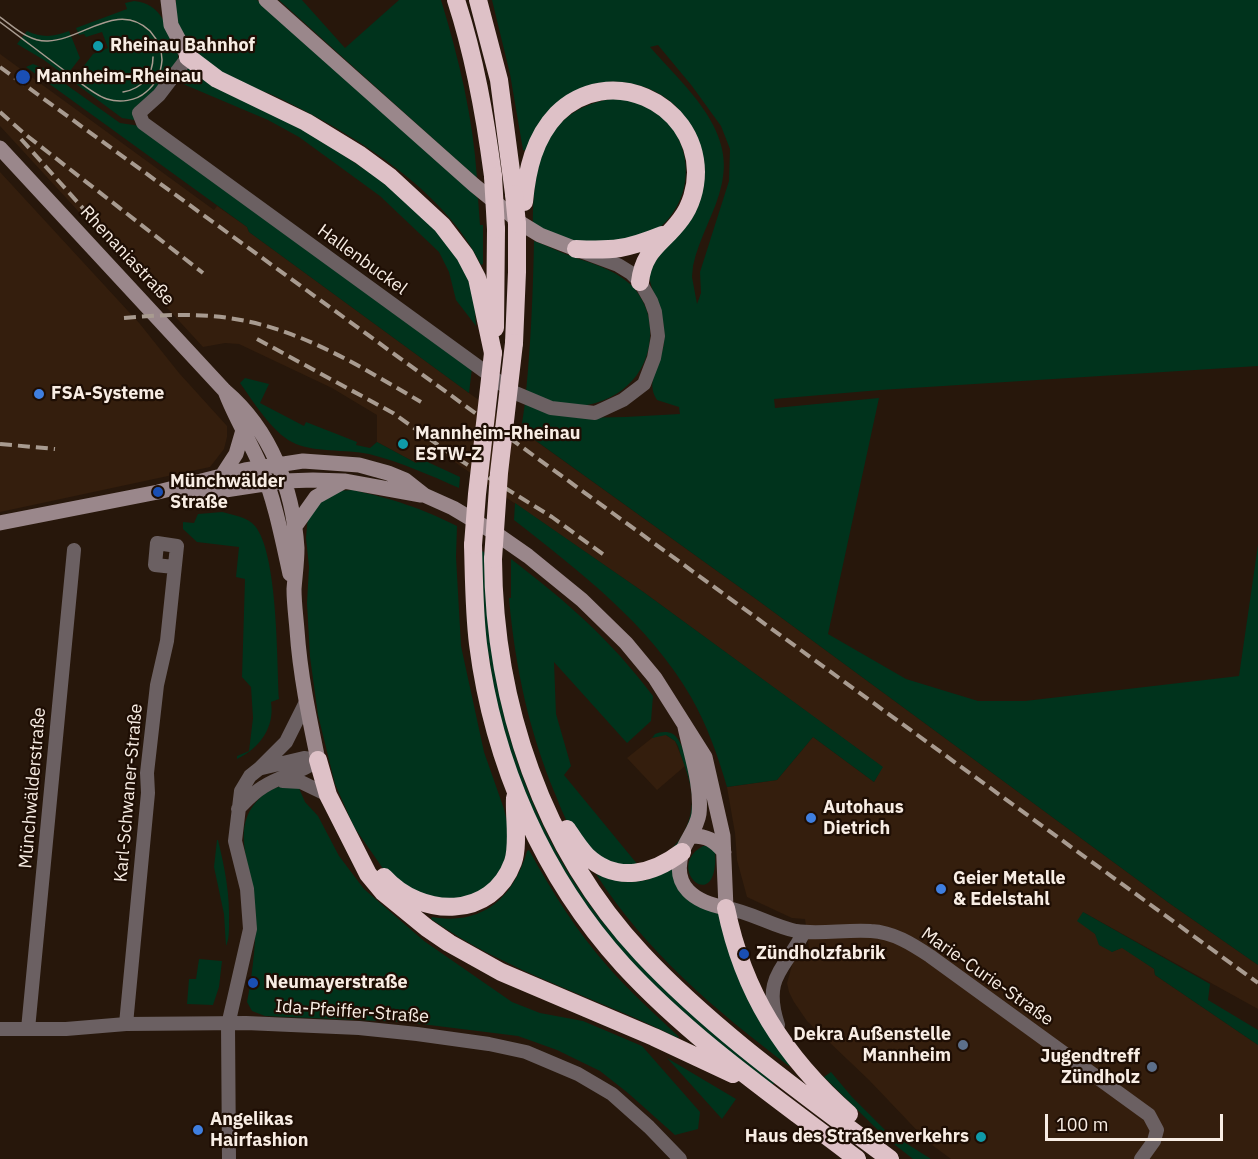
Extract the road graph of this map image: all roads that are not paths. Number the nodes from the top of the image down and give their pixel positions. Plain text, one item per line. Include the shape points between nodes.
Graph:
1 (168, 0) edge
2 (266, 0) edge
3 (456, 0) edge
4 (478, 0) edge
5 (188, 57) junction
6 (0, 148) edge
7 (519, 198) junction
8 (669, 232) junction
9 (576, 249) junction
10 (640, 282) junction
11 (490, 326) junction
12 (225, 391) junction
13 (243, 430) junction
14 (270, 446) junction
15 (303, 461) junction
16 (278, 464) junction
17 (261, 467) junction
18 (223, 474) junction
19 (284, 481) junction
20 (344, 482) junction
21 (267, 484) junction
22 (158, 492) junction
23 (424, 495) junction
24 (0, 523) edge
25 (294, 528) junction
26 (74, 550) dead end
27 (174, 567) dead end
28 (294, 591) junction
29 (306, 702) junction
30 (685, 727) junction
31 (318, 760) junction
32 (260, 768) junction
33 (275, 782) junction
34 (535, 785) junction
35 (516, 793) junction
36 (328, 795) junction
37 (238, 809) junction
38 (687, 844) junction
39 (358, 852) junction
40 (724, 852) junction
41 (691, 894) junction
42 (729, 898) junction
43 (804, 932) junction
44 (126, 1024) junction
45 (228, 1025) junction
46 (0, 1029) edge
47 (28, 1029) junction
48 (784, 1044) junction
49 (768, 1092) junction
50 (884, 1155) edge
51 (229, 1159) edge
52 (680, 1159) edge
53 (857, 1159) edge
54 (1141, 1159) edge

1 - 5 main road via 171,25
2 - 9 main road via 522,224
3 - 11 highway, bridge via 472,51 493,176 496,229
4 - 7 highway via 499,80
5 - 10 street, Hallenbuckel via 159,95 139,113 143,123 513,392 551,408 595,413 623,400 644,384 658,336 655,312
5 - 11 highway via 217,80 332,136 411,195 465,255 477,278
6 - 12 main road, Rhenaniastraße
7 - 8 highway via 542,133 558,114 592,93 625,91 664,107 678,120 690,142 695,183 688,208
7 - 34 highway, bridge via 514,343 493,559 496,624 505,685
8 - 9 highway via 622,249
8 - 10 highway via 645,259
9 - 10 street via 618,265
11 - 35 highway, bridge via 493,353 473,545 474,600 486,694
12 - 13 main road, Rhenaniastraße
12 - 14 main road, Rhenaniastraße via 240,404
13 - 17 main road, Rhenaniastraße
13 - 18 main road via 236,454
14 - 15 main road
14 - 16 main road, Rhenaniastraße
15 - 16 main road
15 - 23 main road via 359,465 388,473
16 - 17 main road
16 - 19 main road, Rhenaniastraße
17 - 18 main road
17 - 21 main road, Rhenaniastraße
18 - 22 main road
19 - 20 main road
19 - 21 main road
19 - 25 main road, Rhenaniastraße
20 - 23 main road
20 - 25 main road via 316,496
21 - 22 main road via 212,492
21 - 28 main road, Rhenaniastraße
22 - 24 main road
23 - 30 main road via 495,533 582,600 655,678
25 - 28 main road, Rhenaniastraße
26 - 47 street, Münchwälderstraße
27 - 44 street, Karl-Schwaner-Straße via 147,773
28 - 29 main road
29 - 31 main road
29 - 32 street via 286,742
30 - 38 main road via 699,789 699,816
30 - 40 main road via 705,757
31 - 32 street via 304,758
31 - 33 street
31 - 36 highway
32 - 37 street via 241,791
33 - 36 street via 301,782
33 - 37 street via 261,788
34 - 38 highway via 579,848 599,865 615,871 650,871 665,864
34 - 50 highway via 572,861 640,952 720,1028
35 - 39 highway via 517,840 512,864 498,886 475,902 449,908 422,903 388,882
35 - 49 highway via 534,835 572,898 623,965 678,1018
36 - 39 highway
37 - 45 street via 235,841 247,888 250,929
38 - 40 main road via 702,836 711,838
38 - 41 main road via 680,877
39 - 49 highway via 368,874 383,892 426,928 465,953
40 - 42 main road
41 - 42 main road via 710,890
41 - 42 main road via 703,902
42 - 43 street, Marie-Curie-Straße
42 - 48 highway via 732,938 745,974 758,1004
43 - 48 street via 772,988 772,1008
43 - 54 street, Marie-Curie-Straße via 876,931 905,940 930,956 1149,1115 1157,1130
44 - 45 street, Ida-Pfeiffer-Straße
44 - 47 street, Ida-Pfeiffer-Straße
45 - 51 street
45 - 52 street, Ida-Pfeiffer-Straße via 382,1030 526,1052 578,1074 612,1094
46 - 47 street, Ida-Pfeiffer-Straße
48 - 50 highway
49 - 53 highway

